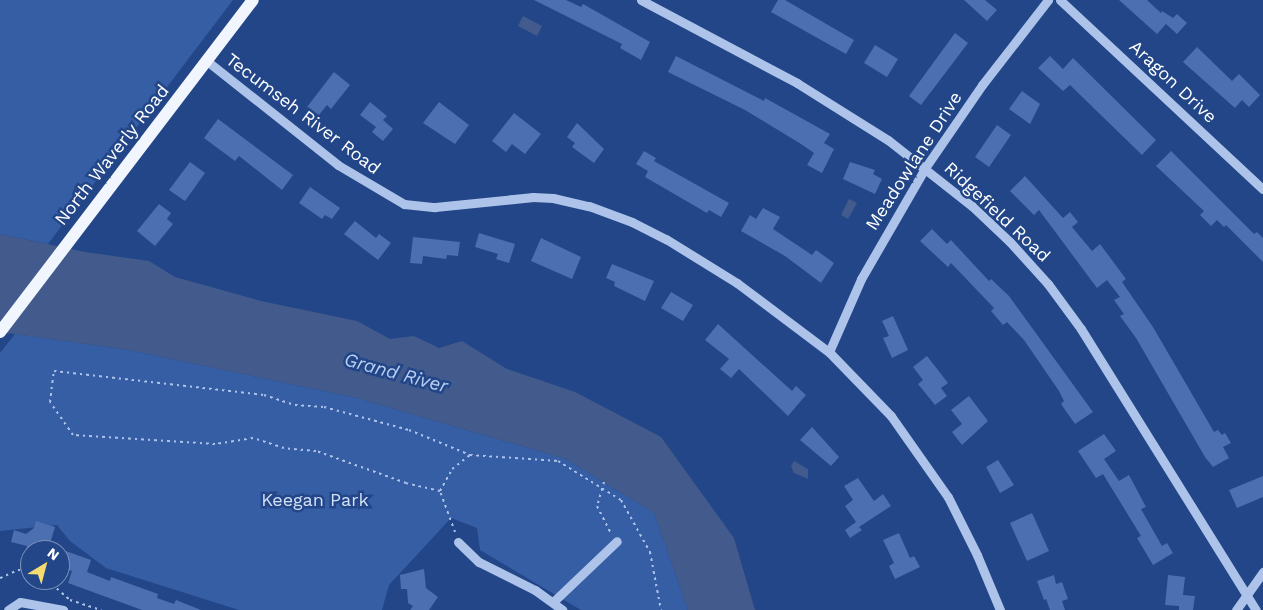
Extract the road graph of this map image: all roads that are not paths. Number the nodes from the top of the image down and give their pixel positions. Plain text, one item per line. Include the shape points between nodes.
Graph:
1 (253, 0) edge
2 (641, 0) edge
3 (1048, 0) edge
4 (1060, 0) edge
5 (207, 61) junction
6 (926, 168) junction
7 (1263, 189) edge
8 (0, 332) edge
9 (829, 352) junction
10 (616, 541) road end
11 (458, 542) road end
12 (1263, 572) edge
13 (1247, 595) junction
14 (553, 602) junction
15 (8, 610) edge
16 (63, 610) edge
17 (563, 610) edge
18 (1000, 610) edge
19 (1236, 610) edge
20 (1256, 610) edge

1 - 5 main road, North Waverly Road
2 - 6 street, Ridgefield Road via 831,103
3 - 6 street, Meadowlane Drive via 982,85
4 - 7 street, Aragon Drive
5 - 8 main road, North Waverly Road
5 - 9 street, Tecumseh River Road via 315,148 392,199 404,204 435,207 554,198 608,212 666,239 736,283
6 - 9 street, Meadowlane Drive via 861,279
6 - 13 street, Ridgefield Road via 997,230 1048,284 1118,384
9 - 18 street, Tecumseh River Road via 891,416 931,470 977,554
10 - 14 street
11 - 14 street via 479,562
12 - 13 street
13 - 19 street
13 - 20 street, Ridgefield Road
14 - 17 street
15 - 16 street via 20,602

